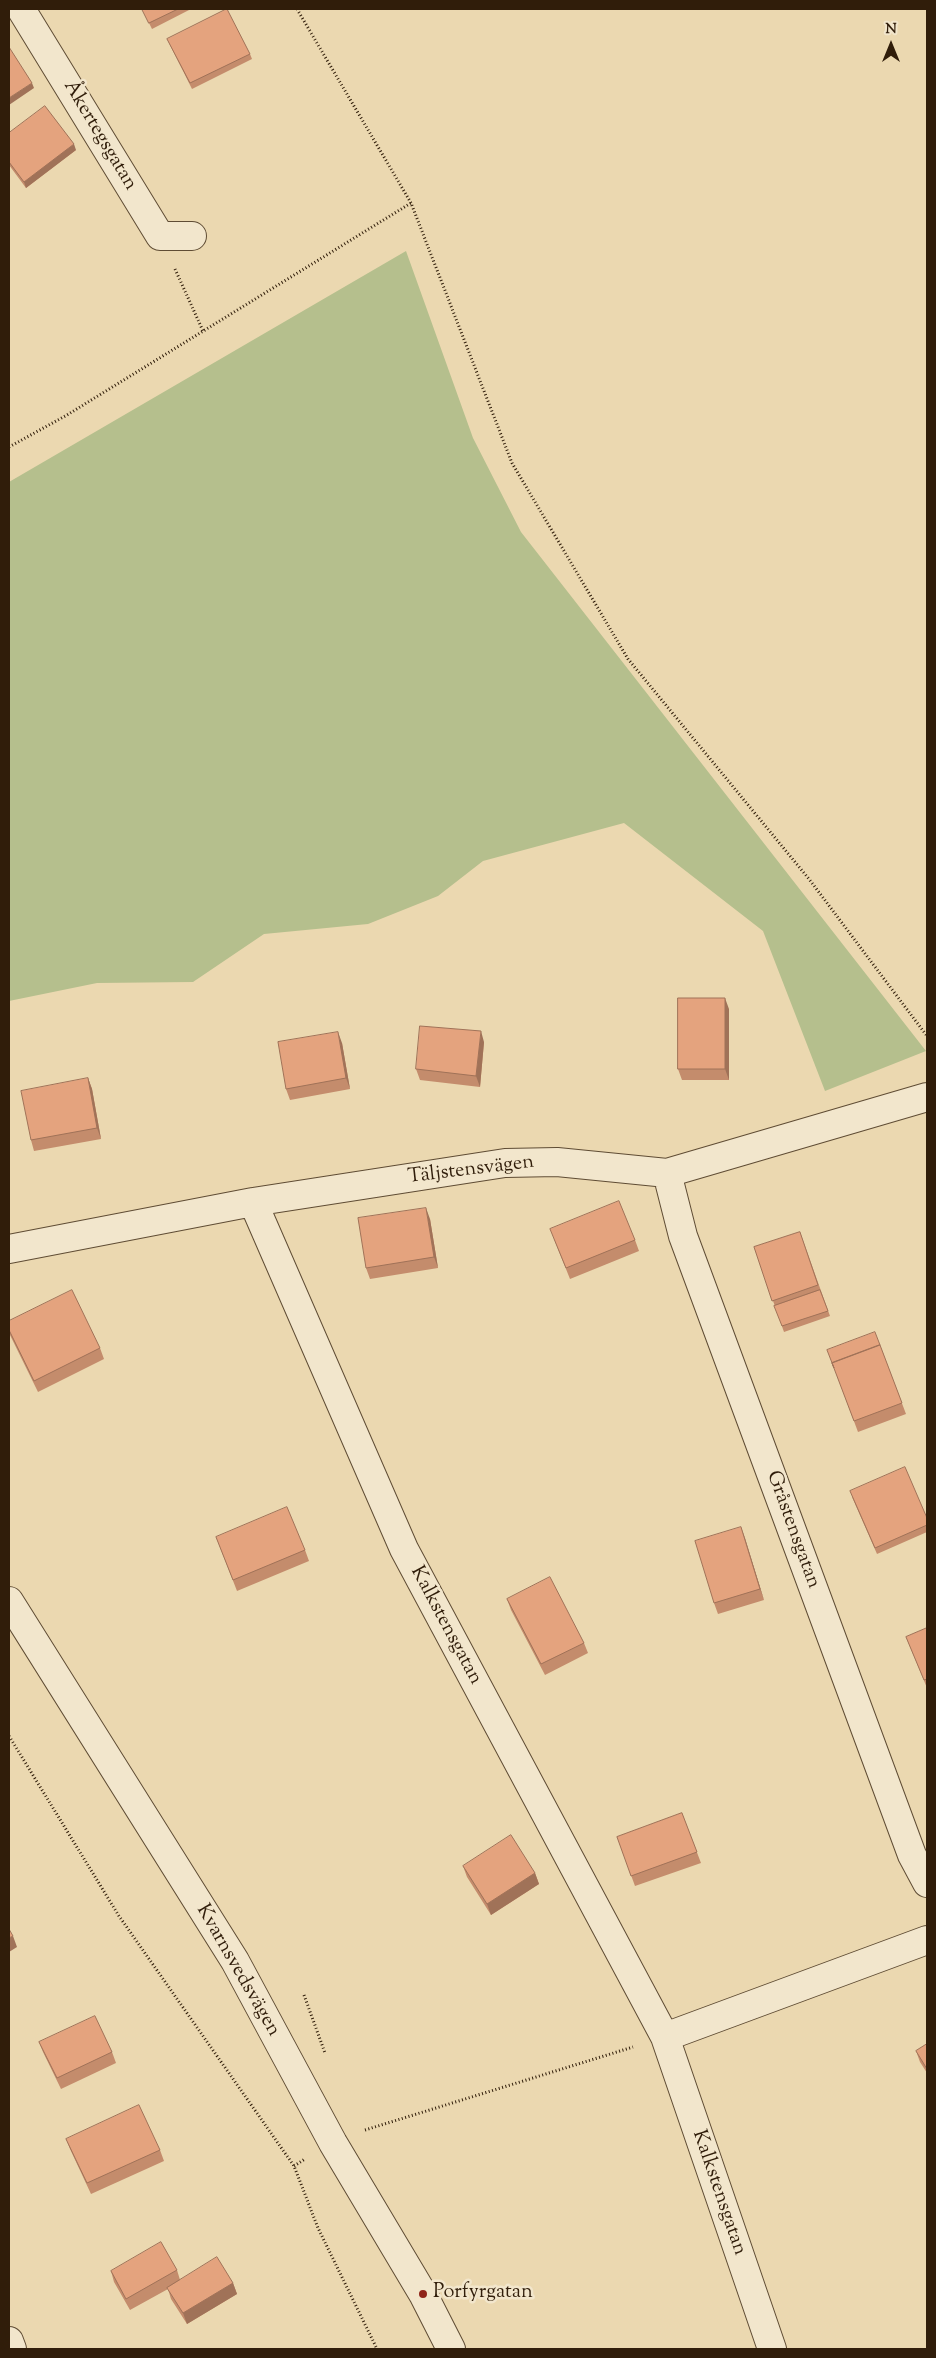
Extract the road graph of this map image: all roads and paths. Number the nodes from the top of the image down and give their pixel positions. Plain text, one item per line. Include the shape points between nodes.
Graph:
1 (21, 9) edge
2 (297, 9) edge
3 (411, 203) junction
4 (160, 236) junction
5 (192, 236) dead end
6 (203, 331) junction
7 (9, 447) edge
8 (927, 1036) edge
9 (927, 1097) edge
10 (667, 1173) junction
11 (252, 1202) junction
12 (9, 1250) edge
13 (9, 1601) edge
14 (9, 1736) edge
15 (927, 1883) edge
16 (927, 1940) edge
17 (665, 2037) junction
18 (333, 2143) junction
19 (294, 2166) junction
20 (9, 2342) edge
21 (12, 2349) edge
22 (377, 2349) edge
23 (451, 2349) edge
24 (772, 2349) edge

1 - 4 street, Åkertegsgatan
2 - 3 path
3 - 6 path
3 - 8 path via 512,463 628,659 809,879
4 - 5 street
4 - 6 path
6 - 7 path
9 - 10 street, Täljstensvägen
10 - 11 street, Täljstensvägen via 557,1162 506,1163
10 - 15 street, Gråstensgatan via 690,1254 912,1855
11 - 12 street, Täljstensvägen
11 - 17 street, Kalkstensgatan via 404,1550
13 - 18 street, Kvarnsvedsvägen via 235,1961
14 - 19 path via 119,1916
16 - 17 street
17 - 18 path via 354,2133
17 - 24 street, Kalkstensgatan
18 - 19 path
18 - 23 street, Kvarnsvedsvägen via 423,2294
19 - 22 path via 318,2228
20 - 21 street

